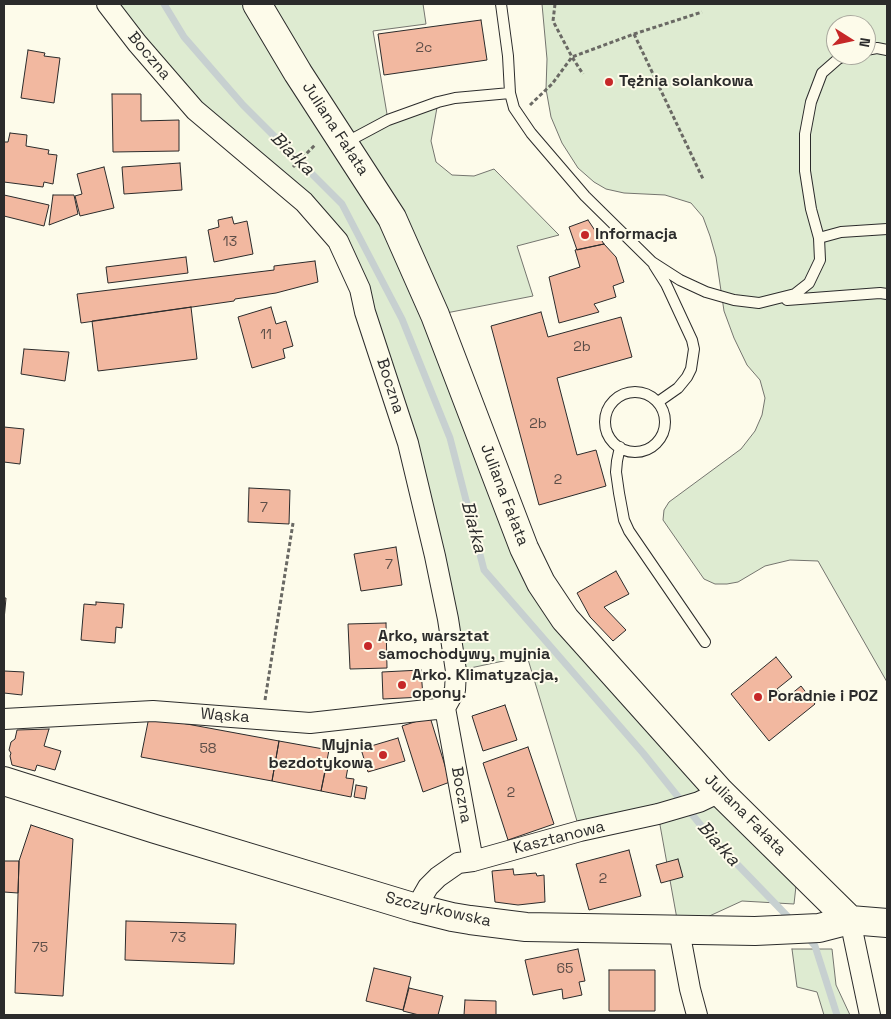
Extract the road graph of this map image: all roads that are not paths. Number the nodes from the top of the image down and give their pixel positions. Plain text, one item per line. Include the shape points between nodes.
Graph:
1 (107, 4) edge
2 (257, 4) edge
3 (501, 4) edge
4 (832, 65) edge
5 (510, 93) junction
6 (344, 143) junction
7 (887, 229) edge
8 (819, 238) junction
9 (652, 262) junction
10 (887, 294) edge
11 (759, 302) junction
12 (658, 402) junction
13 (620, 447) junction
14 (705, 642) dead end
15 (445, 708) junction
16 (4, 719) edge
17 (4, 782) edge
18 (709, 797) junction
19 (473, 861) junction
20 (416, 908) junction
21 (850, 920) junction
22 (887, 923) edge
23 (679, 930) junction
24 (697, 1015) edge
25 (870, 1015) edge

1 - 15 street, Boczna via 195,110 304,202 338,241 360,289 408,443 435,556 456,670 455,690
2 - 6 street, Juliana Fałata
3 - 5 lane
4 - 8 lane via 822,74 811,102 805,134 805,171
5 - 6 lane via 438,102 388,120
5 - 9 lane via 514,108 531,134 585,196
6 - 18 street, Juliana Fałata via 392,218 436,315 524,548 541,582 565,619
7 - 8 lane via 840,232
8 - 11 lane via 820,260 809,284 794,294
9 - 11 lane via 706,292 734,300
9 - 12 lane via 666,284 694,349 687,377
10 - 11 lane
12 - 13 lane via 665,424 656,443 638,452
12 - 13 lane via 641,392 630,392 615,400 607,412 606,422 608,433
13 - 14 lane via 616,467 624,520
15 - 16 street, Wąska via 310,723 153,711
15 - 19 street, Boczna
17 - 20 street, Szczyrkowska
18 - 19 street, Kasztanowa via 671,810
18 - 21 street, Juliana Fałata
19 - 20 street, Kasztanowa via 458,863 438,877
20 - 23 street, Szczyrkowska via 500,925
21 - 22 street, Szczyrkowska
21 - 23 street, Szczyrkowska via 817,928
21 - 25 street
23 - 24 street

